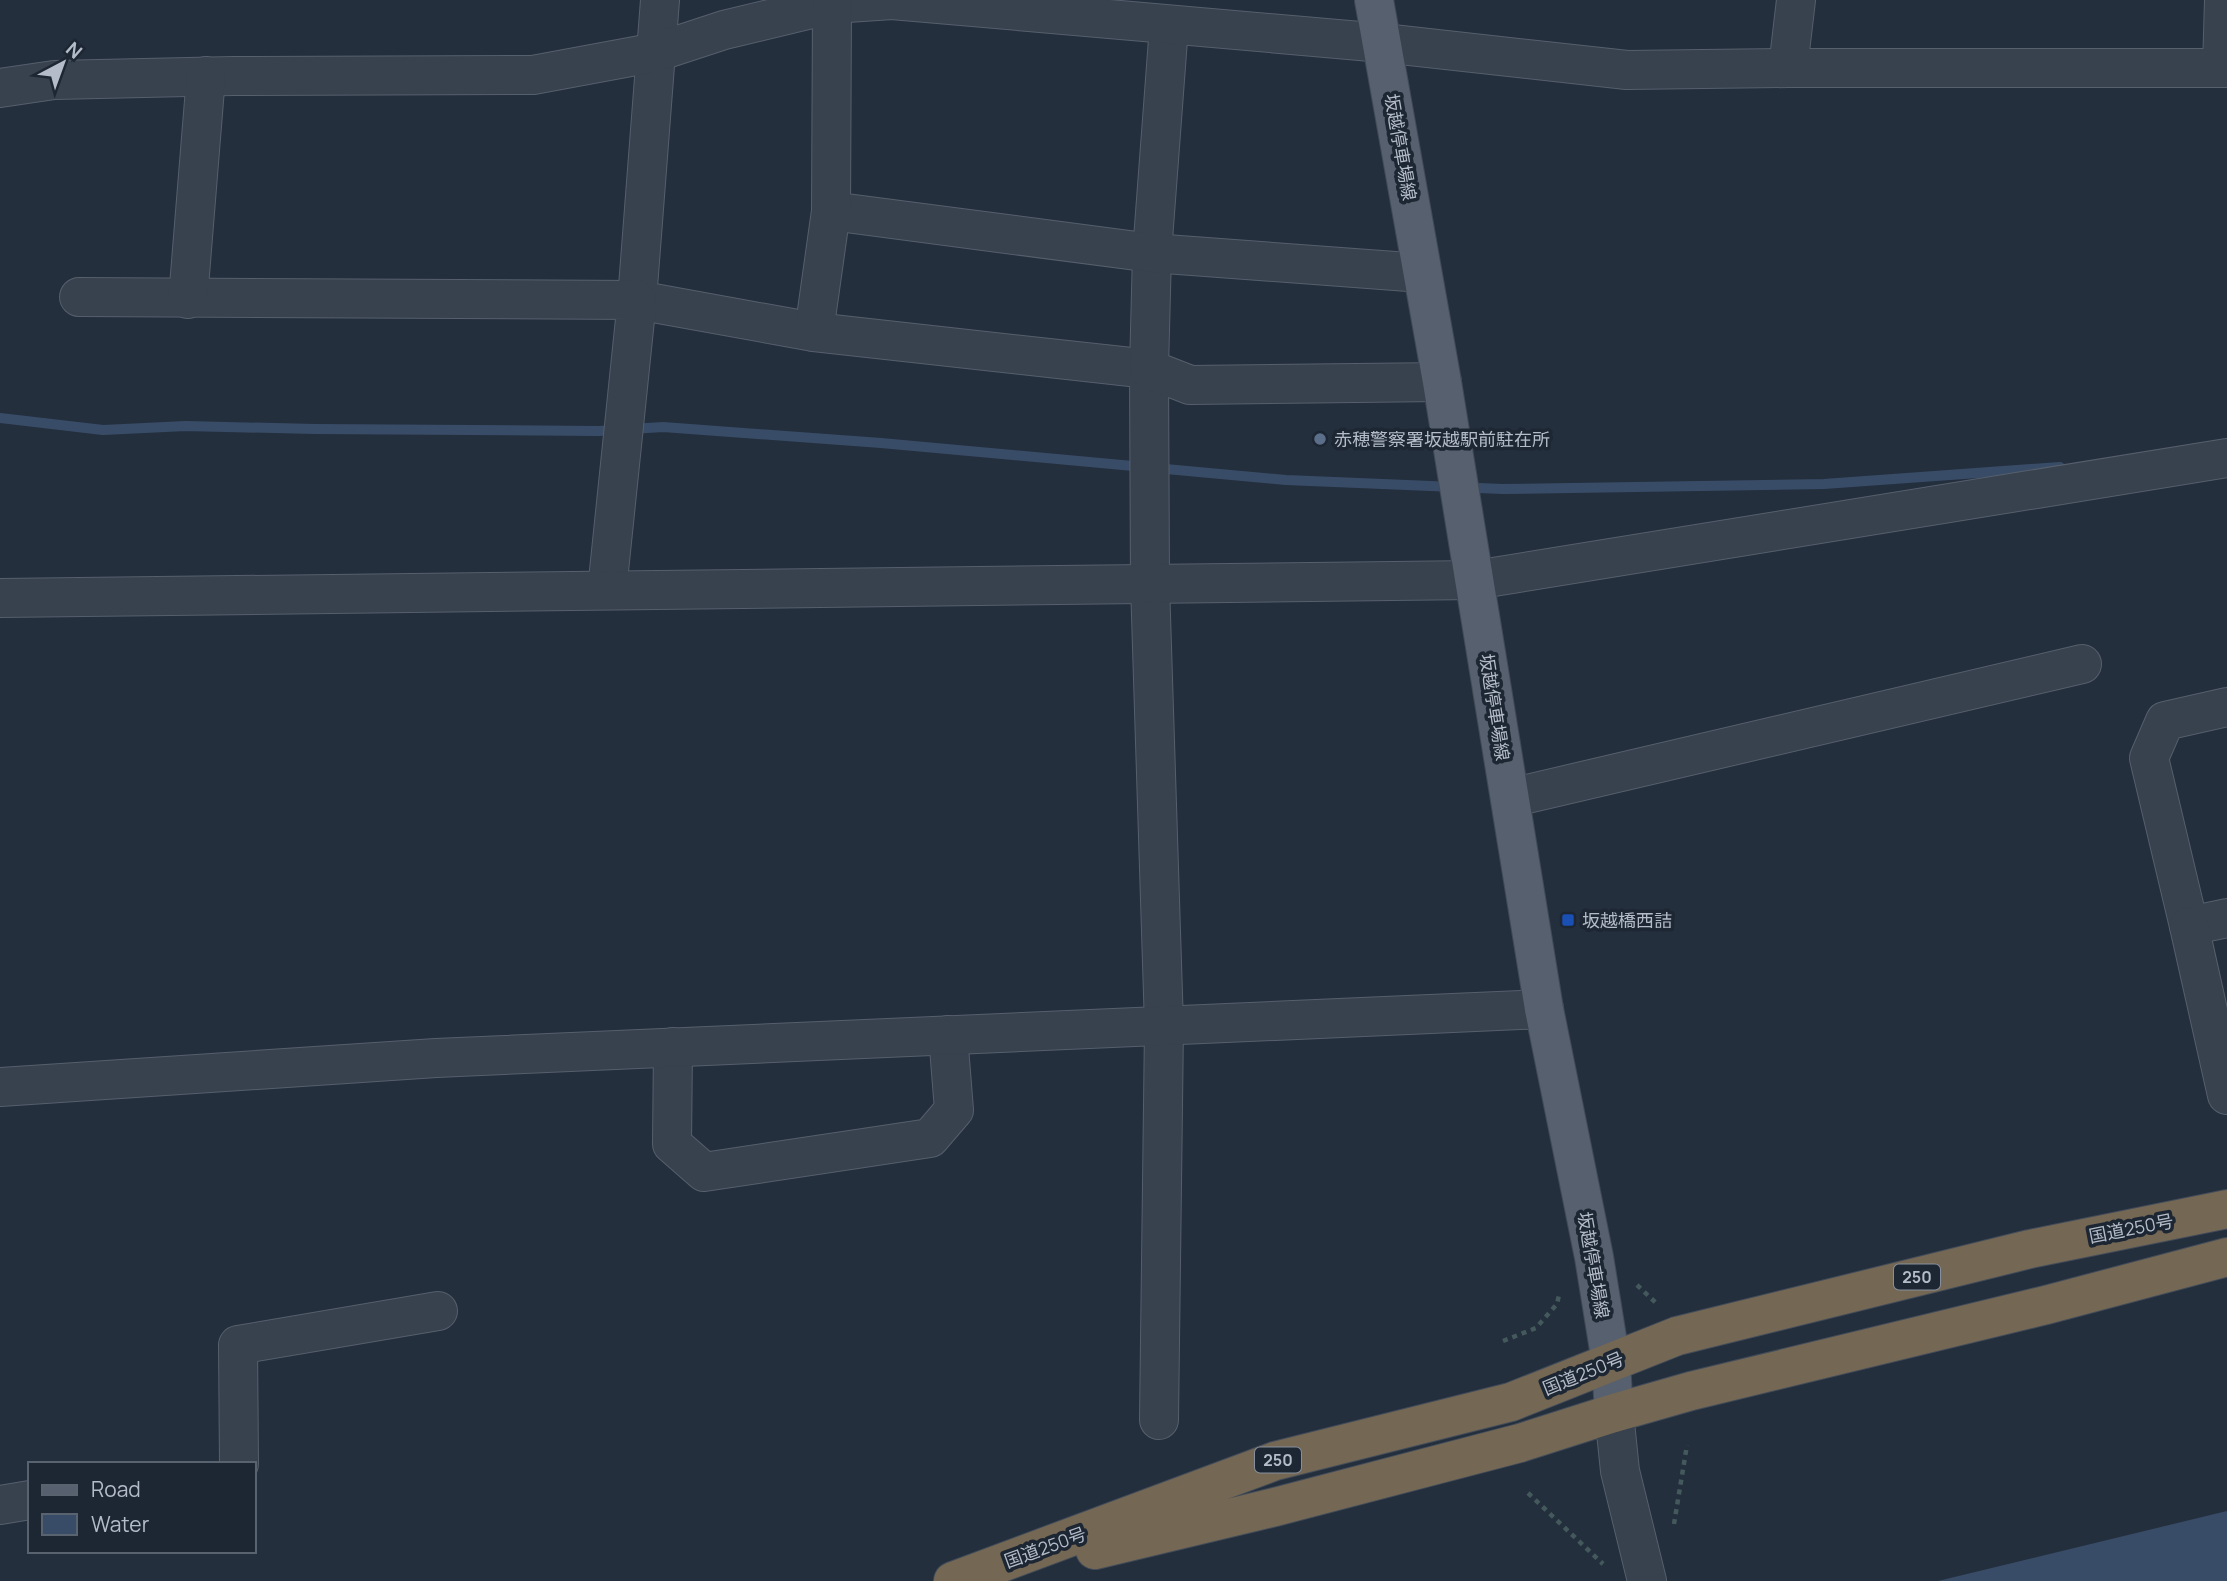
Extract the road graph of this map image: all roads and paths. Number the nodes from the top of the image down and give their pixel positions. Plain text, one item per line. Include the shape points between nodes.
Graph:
1 (660, 0) edge
2 (1374, 0) edge
3 (1796, 0) edge
4 (2224, 0) edge
5 (832, 4) junction
6 (1169, 26) junction
7 (1383, 43) junction
8 (657, 52) junction
9 (1788, 68) junction
10 (2224, 68) edge
11 (206, 76) junction
12 (0, 88) edge
13 (831, 211) junction
14 (1152, 253) junction
15 (1422, 273) junction
16 (79, 297) dead end
17 (188, 299) junction
18 (637, 300) junction
19 (814, 332) junction
20 (1149, 369) junction
21 (1442, 382) junction
22 (2227, 458) edge
23 (1475, 580) junction
24 (1150, 584) junction
25 (607, 590) junction
26 (0, 598) edge
27 (2082, 664) dead end
28 (2227, 707) edge
29 (1510, 798) junction
30 (2227, 918) edge
31 (2189, 926) junction
32 (1544, 1009) junction
33 (1164, 1026) junction
34 (948, 1035) junction
35 (673, 1047) junction
36 (0, 1087) edge
37 (2227, 1095) edge
38 (2227, 1209) edge
39 (2227, 1257) edge
40 (1634, 1275) dead end
41 (1560, 1293) dead end
42 (1668, 1306) dead end
43 (438, 1311) dead end
44 (1503, 1341) dead end
45 (1611, 1362) junction
46 (1614, 1413) junction
47 (1159, 1420) dead end
48 (1687, 1446) dead end
49 (239, 1462) edge
50 (1528, 1493) dead end
51 (28, 1500) edge
52 (0, 1505) edge
53 (1672, 1533) dead end
54 (1606, 1573) dead end
55 (953, 1581) edge
56 (967, 1581) edge
57 (1647, 1581) edge

1 - 8 street
2 - 7 main road, 坂越停車場線
3 - 9 street
4 - 10 street
5 - 6 street via 892,1
5 - 8 street
5 - 13 street
6 - 7 street
6 - 14 street
7 - 9 street via 1627,70
7 - 15 main road, 坂越停車場線
8 - 11 street via 533,75
8 - 18 street
9 - 10 street
11 - 12 street via 54,80
11 - 17 street
13 - 14 street
13 - 19 street
14 - 15 street
14 - 20 street
15 - 21 main road, 坂越停車場線
16 - 17 street
17 - 18 street
18 - 19 street
18 - 25 street
19 - 20 street
20 - 21 street via 1190,385
20 - 24 street
21 - 23 main road, 坂越停車場線
22 - 23 street
23 - 24 street
23 - 29 main road, 坂越停車場線
24 - 25 street
24 - 33 street
25 - 26 street
27 - 29 street
28 - 31 street via 2165,721 2149,758
29 - 32 main road, 坂越停車場線
30 - 31 street
31 - 37 street
32 - 33 street
32 - 45 main road, 坂越停車場線
33 - 34 street
33 - 47 street
34 - 35 street
34 - 35 street via 954,1110 930,1138 704,1172 672,1143
35 - 36 street
38 - 45 highway, 国道250号 / 250 via 2030,1248 1676,1336
39 - 46 highway, 国道250号
40 - 42 path via 1638,1286 1657,1303
41 - 44 path via 1557,1304 1536,1328
43 - 49 street via 238,1345
45 - 46 main road, 坂越停車場線
45 - 55 highway, 国道250号 / 250 via 1511,1402 1275,1461
46 - 56 highway, 国道250号 via 1520,1443 1275,1507
46 - 57 street via 1620,1471
48 - 53 path
50 - 54 path via 1604,1565
51 - 52 street

